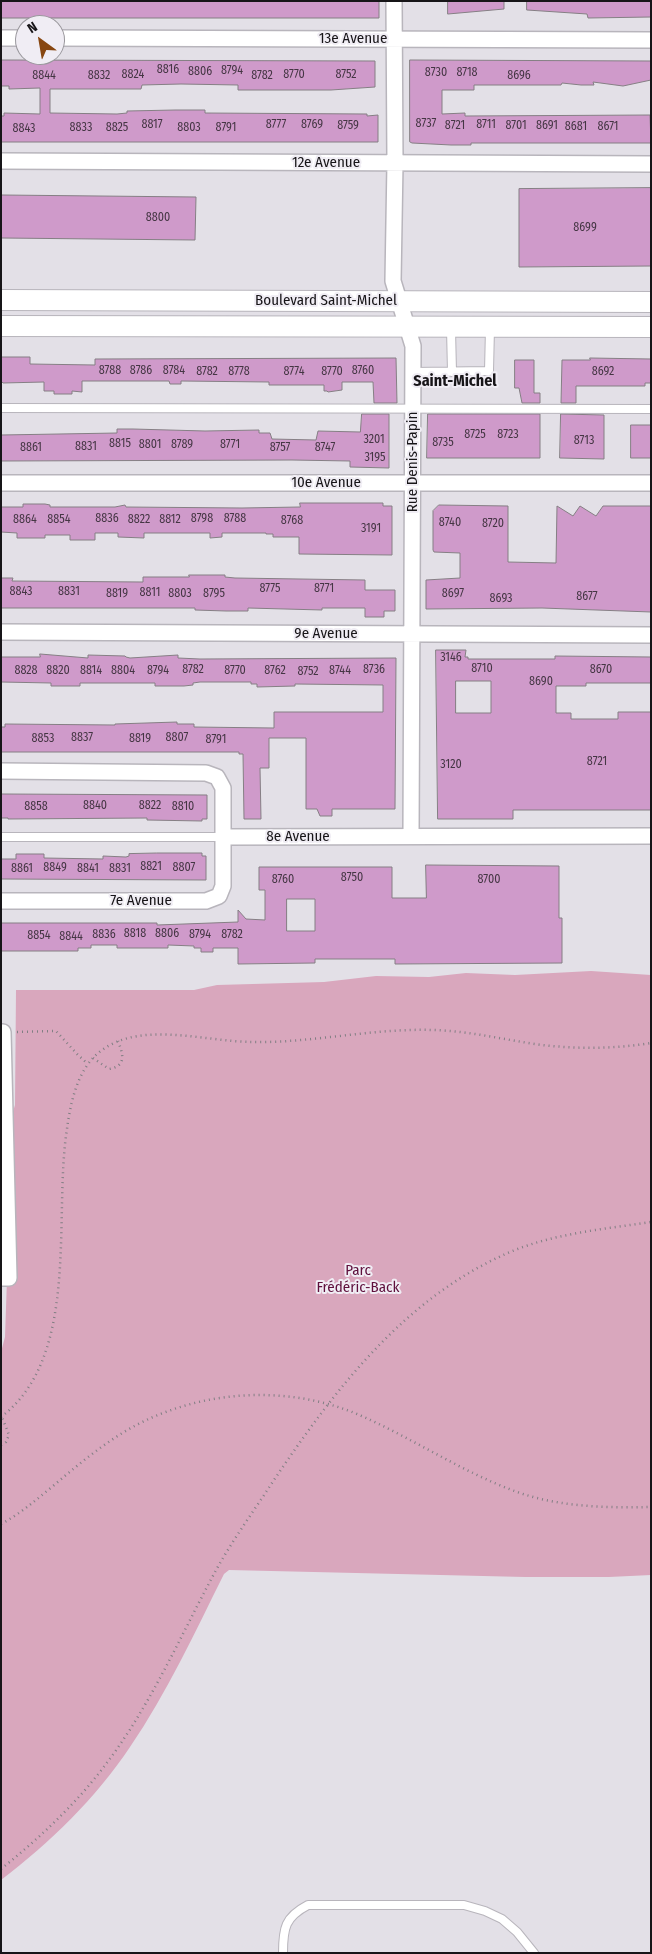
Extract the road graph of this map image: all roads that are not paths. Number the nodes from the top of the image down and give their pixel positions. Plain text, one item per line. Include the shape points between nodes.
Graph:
1 (394, 1) edge
2 (1, 38) edge
3 (15, 38) edge
4 (65, 38) edge
5 (394, 40) junction
6 (651, 40) edge
7 (1, 161) edge
8 (395, 163) junction
9 (651, 164) edge
10 (1, 300) edge
11 (400, 301) junction
12 (651, 302) edge
13 (1, 326) edge
14 (407, 326) junction
15 (451, 326) junction
16 (490, 326) junction
17 (651, 327) edge
18 (413, 372) junction
19 (452, 372) junction
20 (1, 408) edge
21 (413, 409) junction
22 (651, 409) edge
23 (651, 482) edge
24 (1, 483) edge
25 (413, 484) junction
26 (1, 632) edge
27 (412, 634) junction
28 (651, 635) edge
29 (1, 771) edge
30 (411, 836) junction
31 (651, 836) edge
32 (1, 837) edge
33 (223, 837) junction
34 (1, 902) edge
35 (2, 1032) edge
36 (4, 1149) edge
37 (5, 1278) edge
38 (283, 1953) edge
39 (534, 1953) edge

1 - 5 street, Rue Denis-Papin
2 - 3 street
4 - 5 street, 13e Avenue
5 - 6 street, 13e Avenue
5 - 8 street, Rue Denis-Papin
7 - 8 street, 12e Avenue
8 - 9 street, 12e Avenue
8 - 11 street, Rue Denis-Papin via 393,281
10 - 11 main road, Boulevard Saint-Michel
11 - 12 main road, Boulevard Saint-Michel
11 - 14 street, Rue Denis-Papin
13 - 14 main road, Boulevard Saint-Michel
14 - 15 main road, Boulevard Saint-Michel
14 - 18 street, Rue Denis-Papin via 413,346
15 - 16 main road, Boulevard Saint-Michel
15 - 19 lane
16 - 17 main road, Boulevard Saint-Michel
16 - 19 lane via 489,372
18 - 19 lane
18 - 21 street, Rue Denis-Papin
20 - 21 lane
21 - 22 lane
21 - 25 street, Rue Denis-Papin
23 - 25 street, 10e Avenue
24 - 25 street, 10e Avenue
25 - 27 street, Rue Denis-Papin
26 - 27 street, 9e Avenue
27 - 28 street, 9e Avenue
27 - 30 street, Rue Denis-Papin
29 - 33 street via 212,774 223,788
30 - 31 street, 8e Avenue
30 - 33 street, 8e Avenue
32 - 33 lane
33 - 34 street, 7e Avenue via 223,886 219,896 213,900
35 - 36 street
36 - 37 street
38 - 39 lane via 288,1920 308,1905 441,1904 464,1905 502,1919

